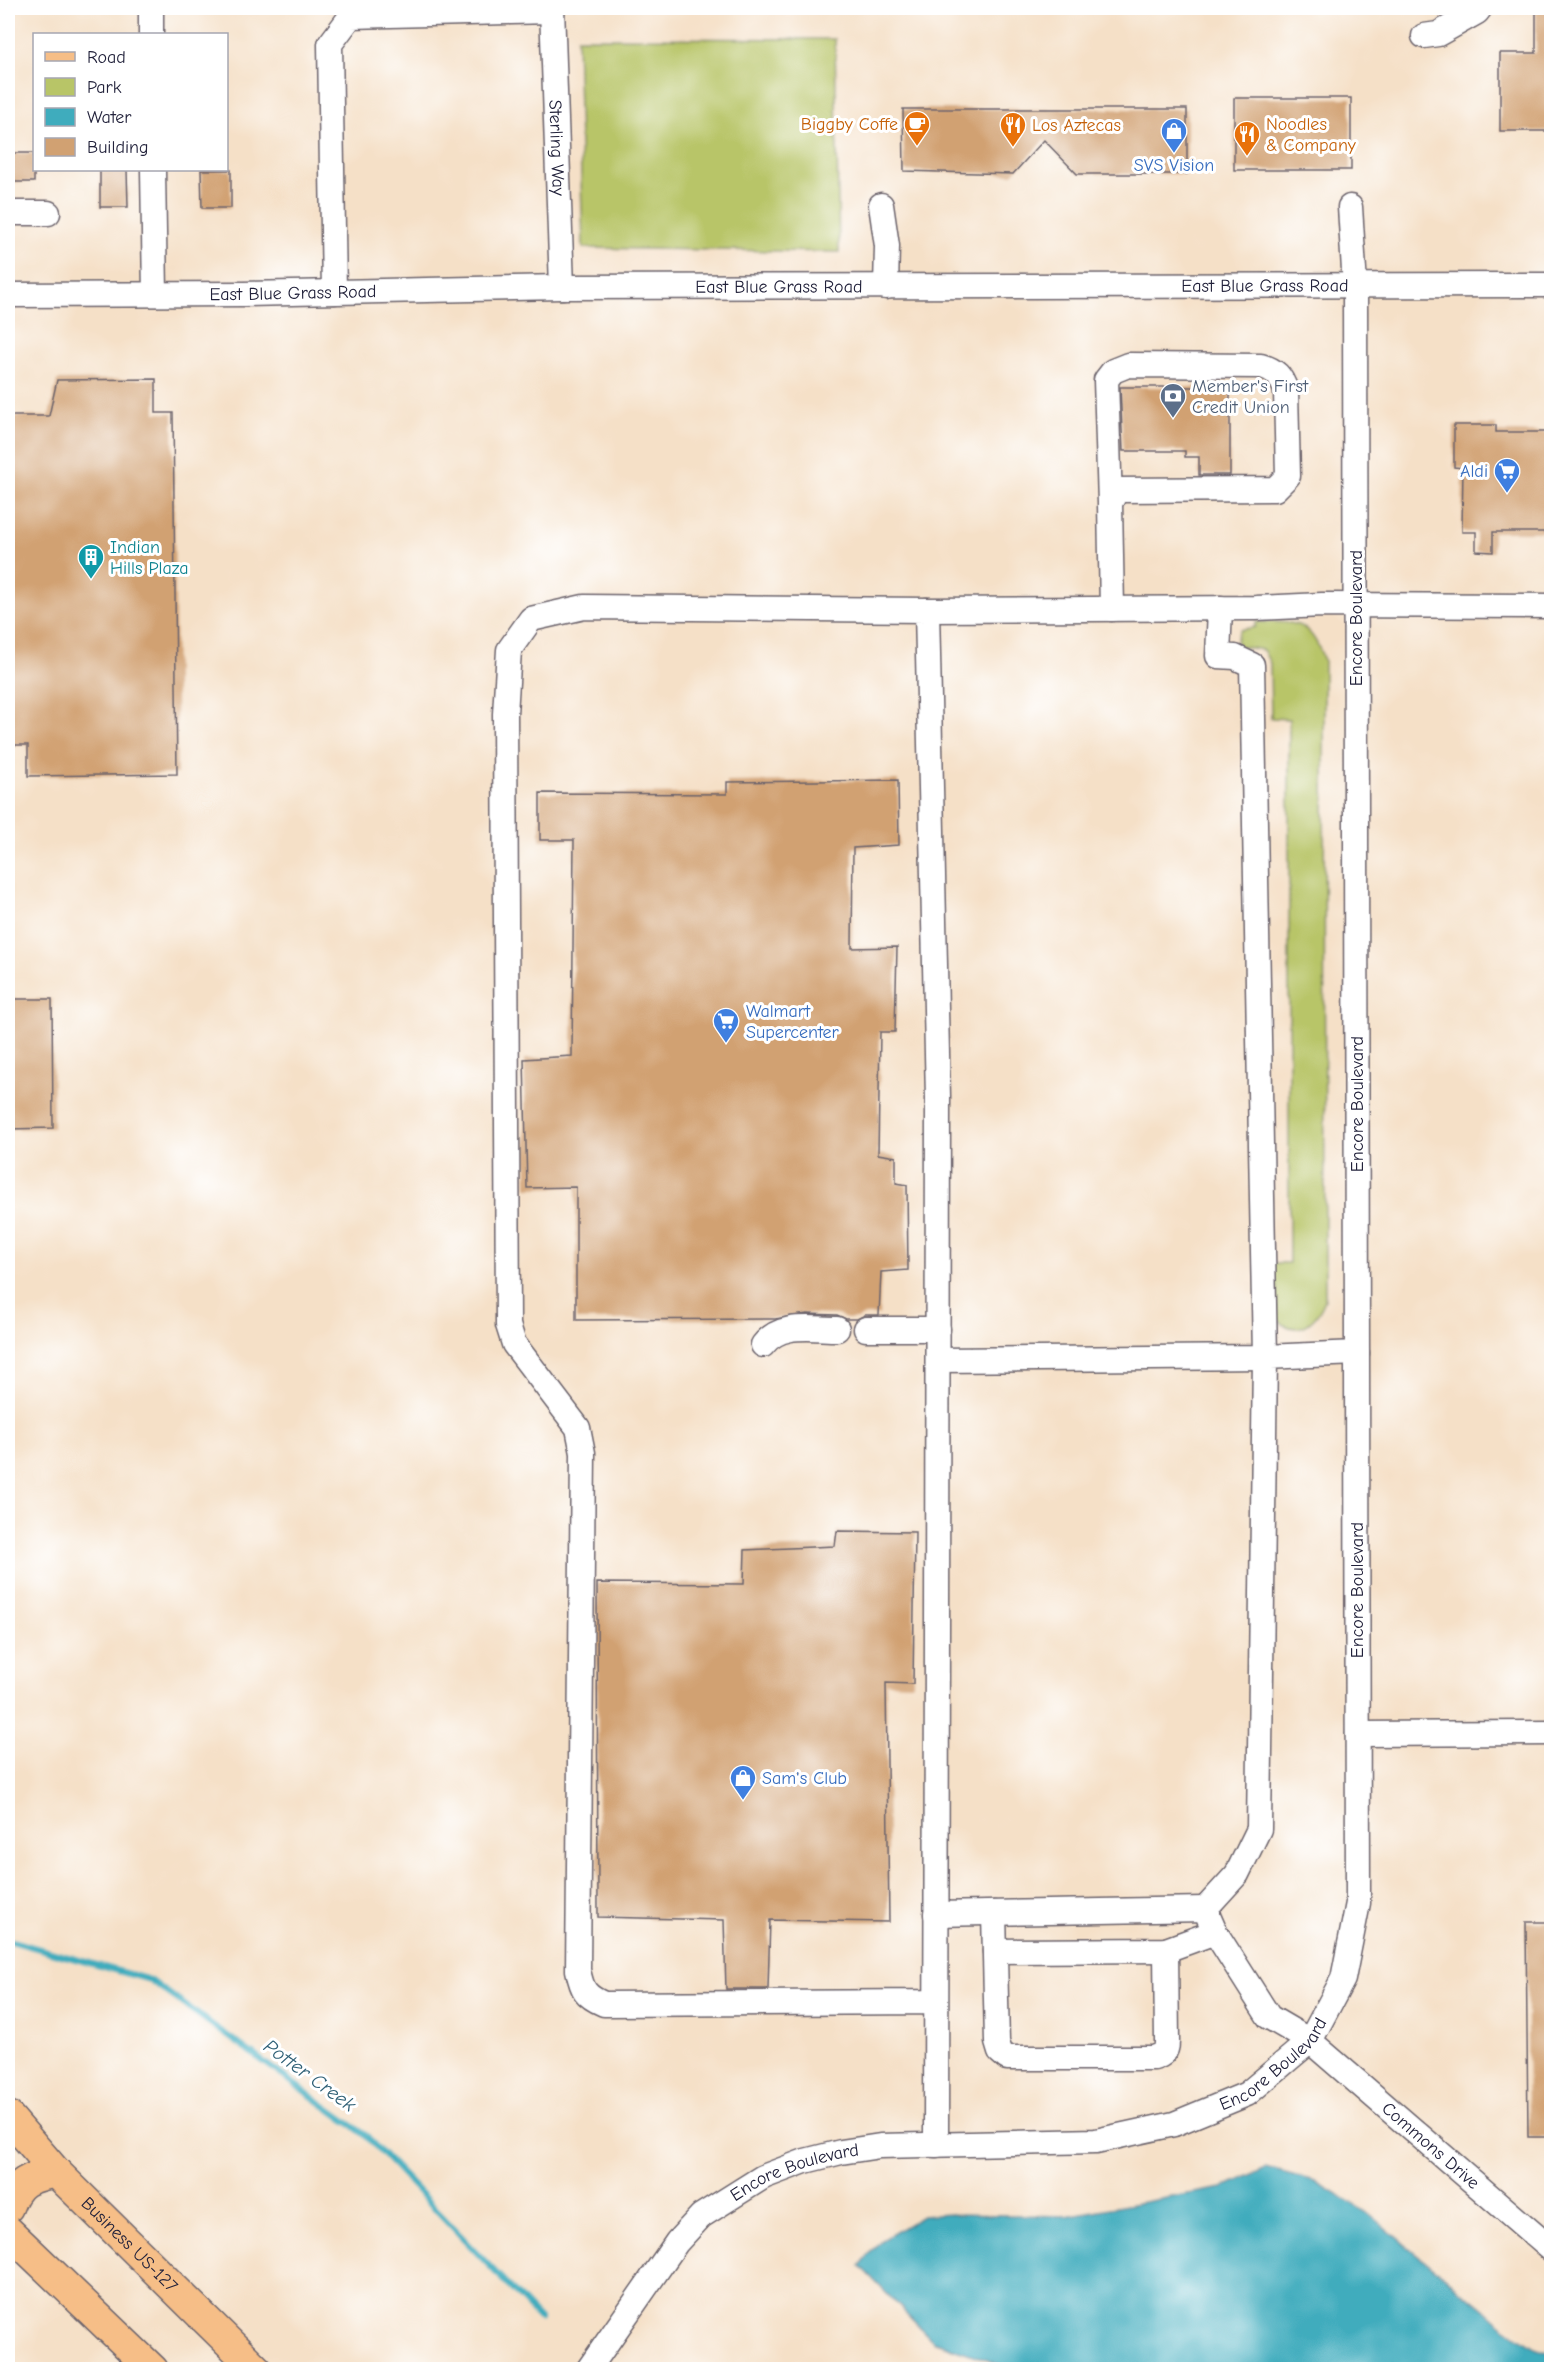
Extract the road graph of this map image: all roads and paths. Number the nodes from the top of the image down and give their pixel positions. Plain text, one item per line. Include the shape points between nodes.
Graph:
1 (151, 8) edge
2 (1480, 8) edge
3 (552, 9) edge
4 (151, 33) edge
5 (1424, 36) dead end
6 (153, 171) edge
7 (881, 205) dead end
8 (1350, 207) dead end
9 (8, 213) edge
10 (48, 213) dead end
11 (1551, 285) edge
12 (1355, 286) junction
13 (562, 287) junction
14 (886, 287) junction
15 (334, 292) junction
16 (155, 294) junction
17 (8, 295) edge
18 (1114, 496) junction
19 (1356, 606) junction
20 (1551, 606) edge
21 (1220, 608) junction
22 (1112, 609) junction
23 (927, 610) junction
24 (837, 1329) dead end
25 (866, 1329) dead end
26 (938, 1329) junction
27 (763, 1345) dead end
28 (1357, 1353) junction
29 (1265, 1357) junction
30 (938, 1360) junction
31 (1551, 1733) edge
32 (1358, 1734) junction
33 (1205, 1909) junction
34 (994, 1913) junction
35 (936, 1914) junction
36 (1215, 1932) junction
37 (1166, 1950) junction
38 (995, 1951) junction
39 (936, 2002) junction
40 (1310, 2041) junction
41 (8, 2116) edge
42 (936, 2145) junction
43 (56, 2172) junction
44 (8, 2207) edge
45 (8, 2231) edge
46 (1551, 2250) edge
47 (153, 2370) edge
48 (257, 2370) edge
49 (588, 2370) edge

1 - 4 street
2 - 5 street via 1438,34
3 - 13 street, Sterling Way
3 - 15 street via 351,16 330,44
6 - 16 street
7 - 14 street via 887,246
8 - 12 street, Encore Boulevard
9 - 10 street
11 - 12 street, East Blue Grass Road
12 - 14 street, East Blue Grass Road
12 - 19 street, Encore Boulevard
13 - 14 street, East Blue Grass Road
13 - 15 street, East Blue Grass Road
15 - 16 street, East Blue Grass Road
16 - 17 street, East Blue Grass Road
18 - 18 street via 1106,380 1113,371 1128,365 1252,366 1273,369 1282,378 1286,391 1288,476 1275,489
18 - 22 street
19 - 20 street
19 - 21 street
19 - 28 street, Encore Boulevard
21 - 22 street
21 - 29 street via 1218,656 1235,657 1252,665
22 - 23 street
23 - 26 street via 939,1098
23 - 39 street via 584,607 531,619 509,650 505,714 508,1325 514,1344 578,1428 583,1453 578,1958 581,1986 590,1998 604,2004
24 - 27 street via 787,1329 776,1332
25 - 26 street
26 - 30 street
28 - 29 street
28 - 32 street, Encore Boulevard
29 - 30 street
29 - 33 street via 1259,1829 1237,1874
30 - 35 street
31 - 32 street
32 - 40 street, Encore Boulevard via 1358,1904 1343,1978
33 - 34 street
33 - 36 street, Commons Drive
34 - 35 street
34 - 38 street
35 - 39 street
36 - 37 street
36 - 40 street, Commons Drive via 1269,2017
37 - 38 street
37 - 38 street via 1167,2050 1161,2056 1016,2060 1000,2052 997,2042
39 - 42 street
40 - 42 street, Encore Boulevard via 1247,2094 1174,2124 1096,2141
40 - 46 street, Commons Drive
41 - 43 main road, Business US-127
42 - 49 street, Encore Boulevard via 880,2146 841,2152 763,2177 729,2196 701,2216 676,2242
43 - 44 main road via 33,2177 14,2190
43 - 48 main road, Business US-127
45 - 47 main road

